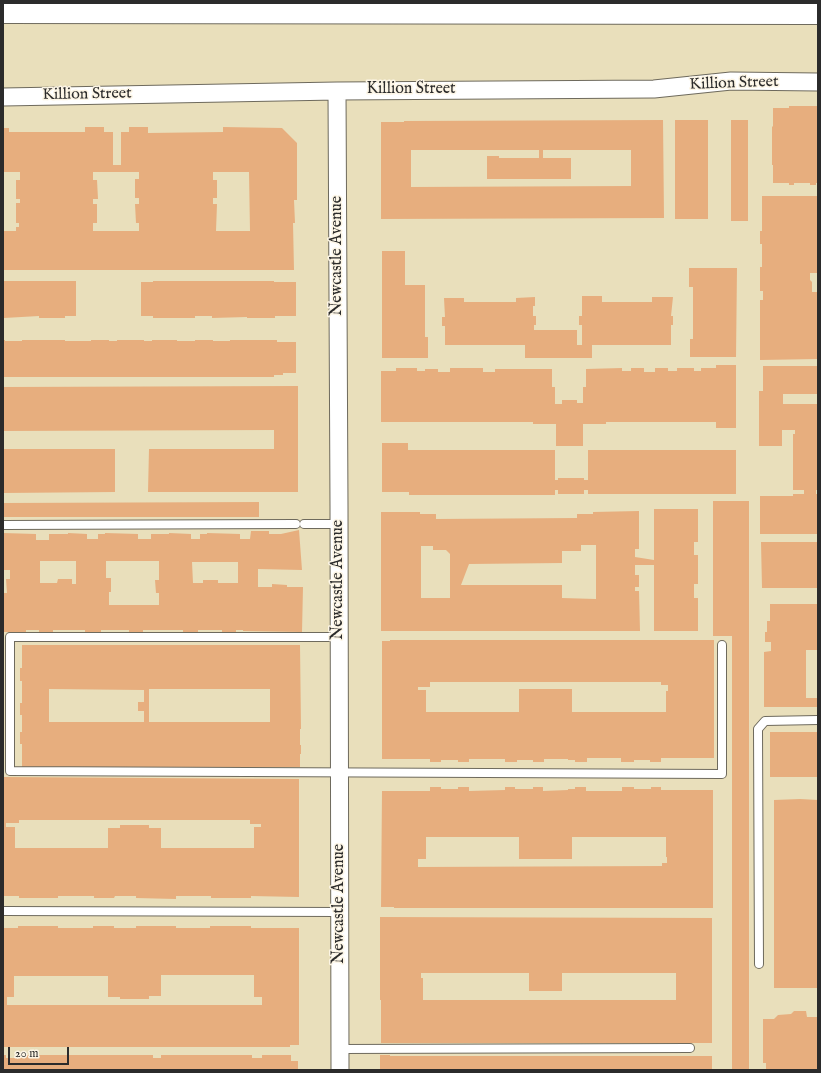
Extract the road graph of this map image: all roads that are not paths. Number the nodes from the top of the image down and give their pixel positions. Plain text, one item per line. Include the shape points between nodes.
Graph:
1 (3, 12) edge
2 (818, 13) edge
3 (818, 82) edge
4 (337, 91) junction
5 (3, 97) edge
6 (339, 524) junction
7 (3, 525) edge
8 (340, 637) junction
9 (722, 645) dead end
10 (818, 720) edge
11 (340, 772) junction
12 (3, 912) edge
13 (340, 912) junction
14 (759, 964) dead end
15 (690, 1048) dead end
16 (340, 1049) junction
17 (340, 1070) edge

1 - 2 highway
3 - 4 street, Killion Street via 731,81 654,89
4 - 5 street, Killion Street
4 - 6 street, Newcastle Avenue
6 - 7 lane
6 - 8 street, Newcastle Avenue
8 - 11 street, Newcastle Avenue
8 - 11 lane via 10,637 10,771
9 - 11 lane via 722,774
10 - 14 lane via 765,721 758,729
11 - 13 street, Newcastle Avenue
12 - 13 lane
13 - 16 street, Newcastle Avenue
15 - 16 lane
16 - 17 street, Newcastle Avenue

